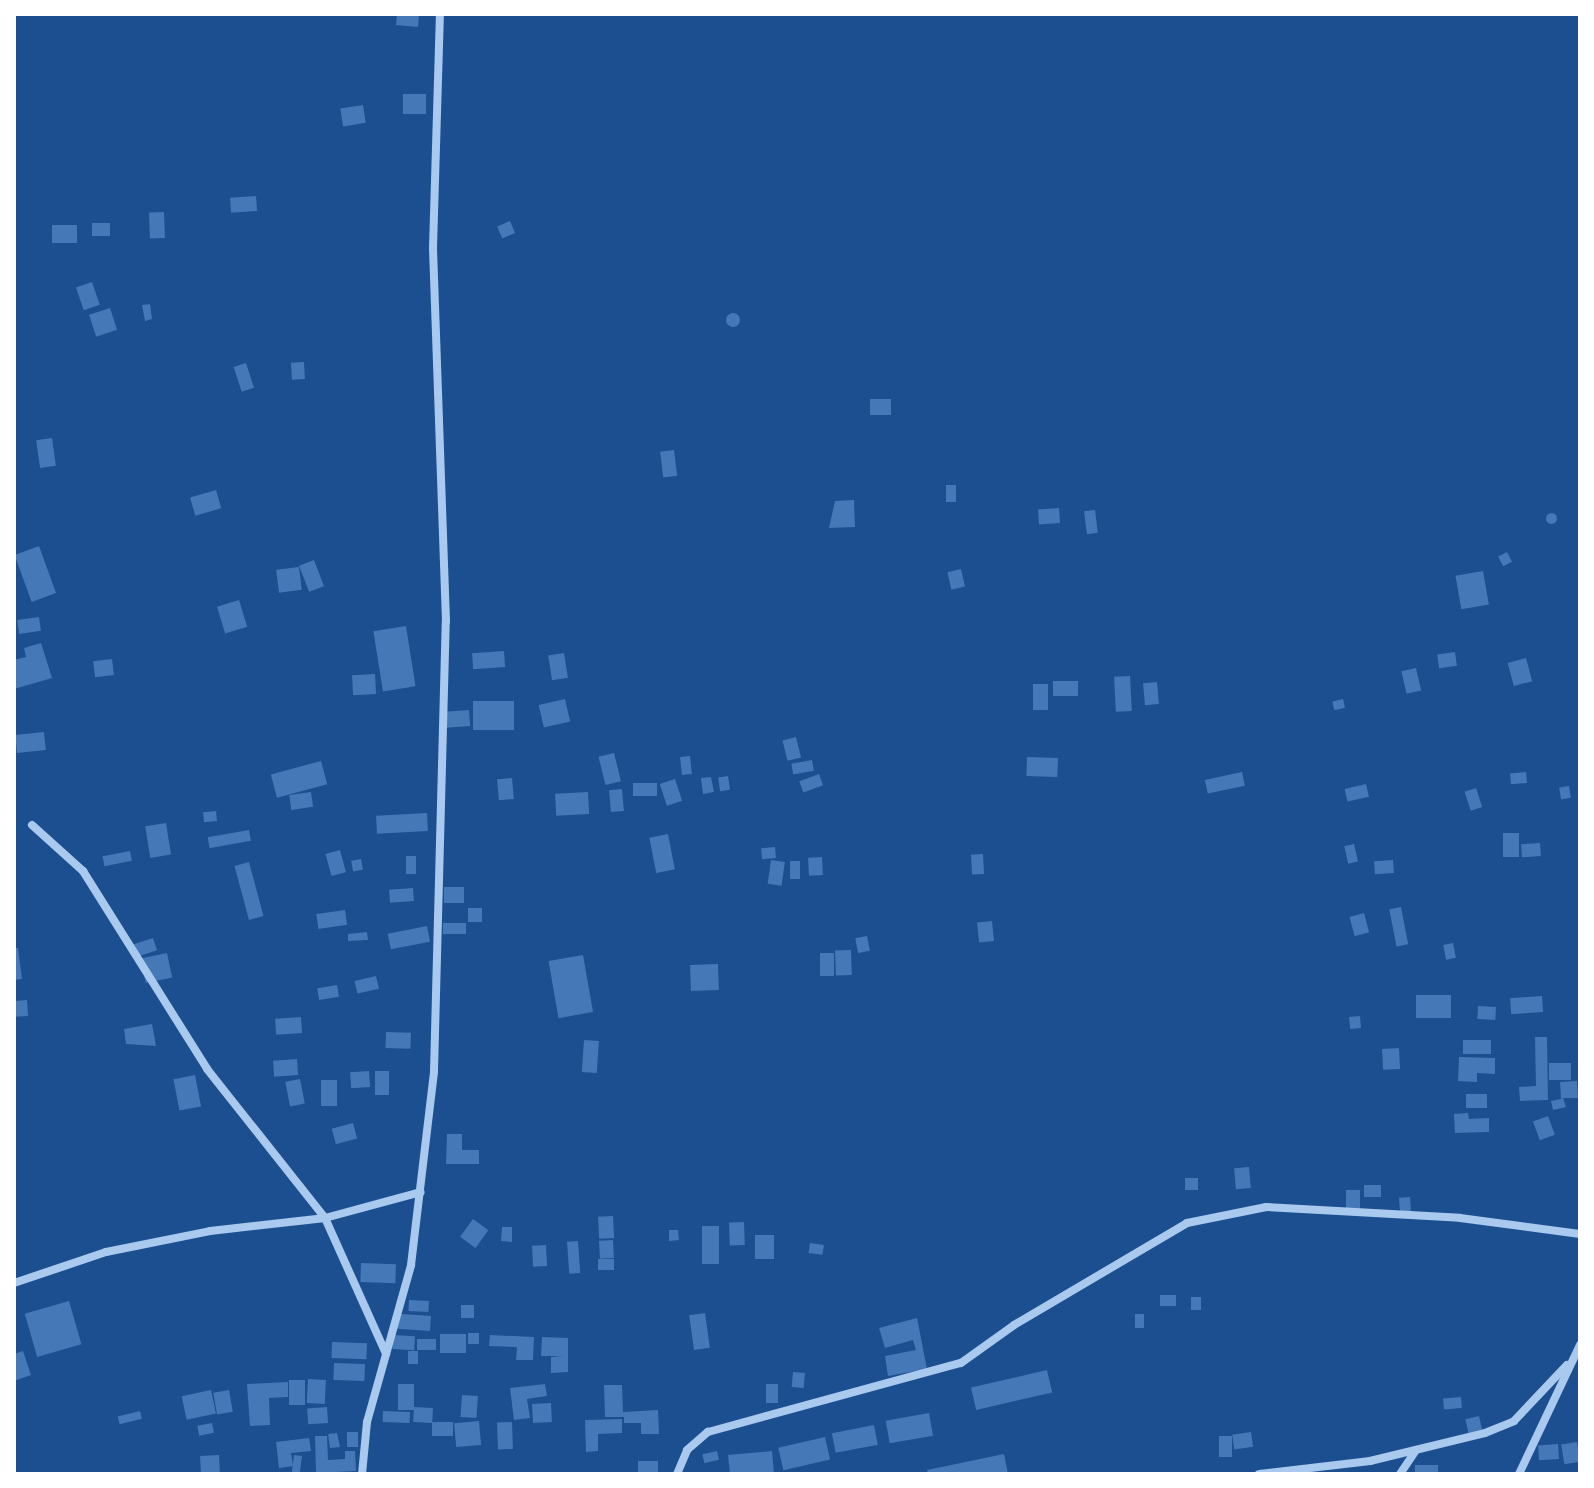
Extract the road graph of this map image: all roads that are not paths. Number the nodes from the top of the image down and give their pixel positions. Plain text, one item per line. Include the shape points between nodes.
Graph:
1 (440, 14) edge
2 (32, 825) dead end
3 (421, 1192) junction
4 (325, 1218) junction
5 (1580, 1234) edge
6 (14, 1283) edge
7 (1580, 1345) edge
8 (386, 1354) junction
9 (1567, 1365) junction
10 (1415, 1452) junction
11 (362, 1474) edge
12 (677, 1474) edge
13 (1259, 1474) edge
14 (1400, 1474) edge
15 (1519, 1474) edge

1 - 3 street via 433,248 446,621 434,1071
2 - 4 street via 83,871 207,1069
3 - 4 street
3 - 8 street via 411,1265
4 - 6 street via 210,1231 106,1252
4 - 8 street
5 - 12 street via 1460,1218 1266,1207 1187,1223 1014,1325 961,1363 708,1432 687,1450
7 - 9 street
8 - 11 street via 367,1422
9 - 10 street via 1514,1421
9 - 15 street
10 - 13 street
10 - 14 street

